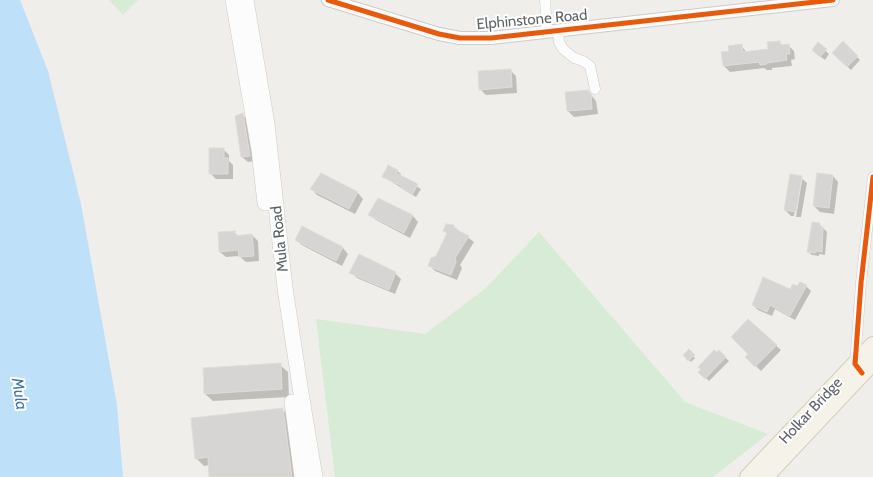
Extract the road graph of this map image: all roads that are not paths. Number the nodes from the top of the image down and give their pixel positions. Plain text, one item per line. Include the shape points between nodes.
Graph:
1 (233, 0) edge
2 (246, 0) edge
3 (328, 0) edge
4 (833, 0) edge
5 (546, 2) edge
6 (552, 31) junction
7 (595, 90) dead end
8 (257, 101) junction
9 (267, 174) junction
10 (873, 177) edge
11 (873, 345) edge
12 (863, 366) edge
13 (302, 477) edge
14 (316, 477) edge
15 (748, 477) edge
16 (765, 477) edge

1 - 8 main road, Mula Road
2 - 8 main road, Mula Road
3 - 6 street, Elphinstone Road via 460,38
4 - 6 street, Elphinstone Road
5 - 6 street
6 - 7 street via 563,49 590,66
8 - 9 main road, Mula Road
9 - 13 main road, Mula Road
9 - 14 main road, Mula Road
10 - 12 street via 861,283
11 - 12 main road, Holkar Bridge
12 - 15 main road, Holkar Bridge
12 - 16 main road

